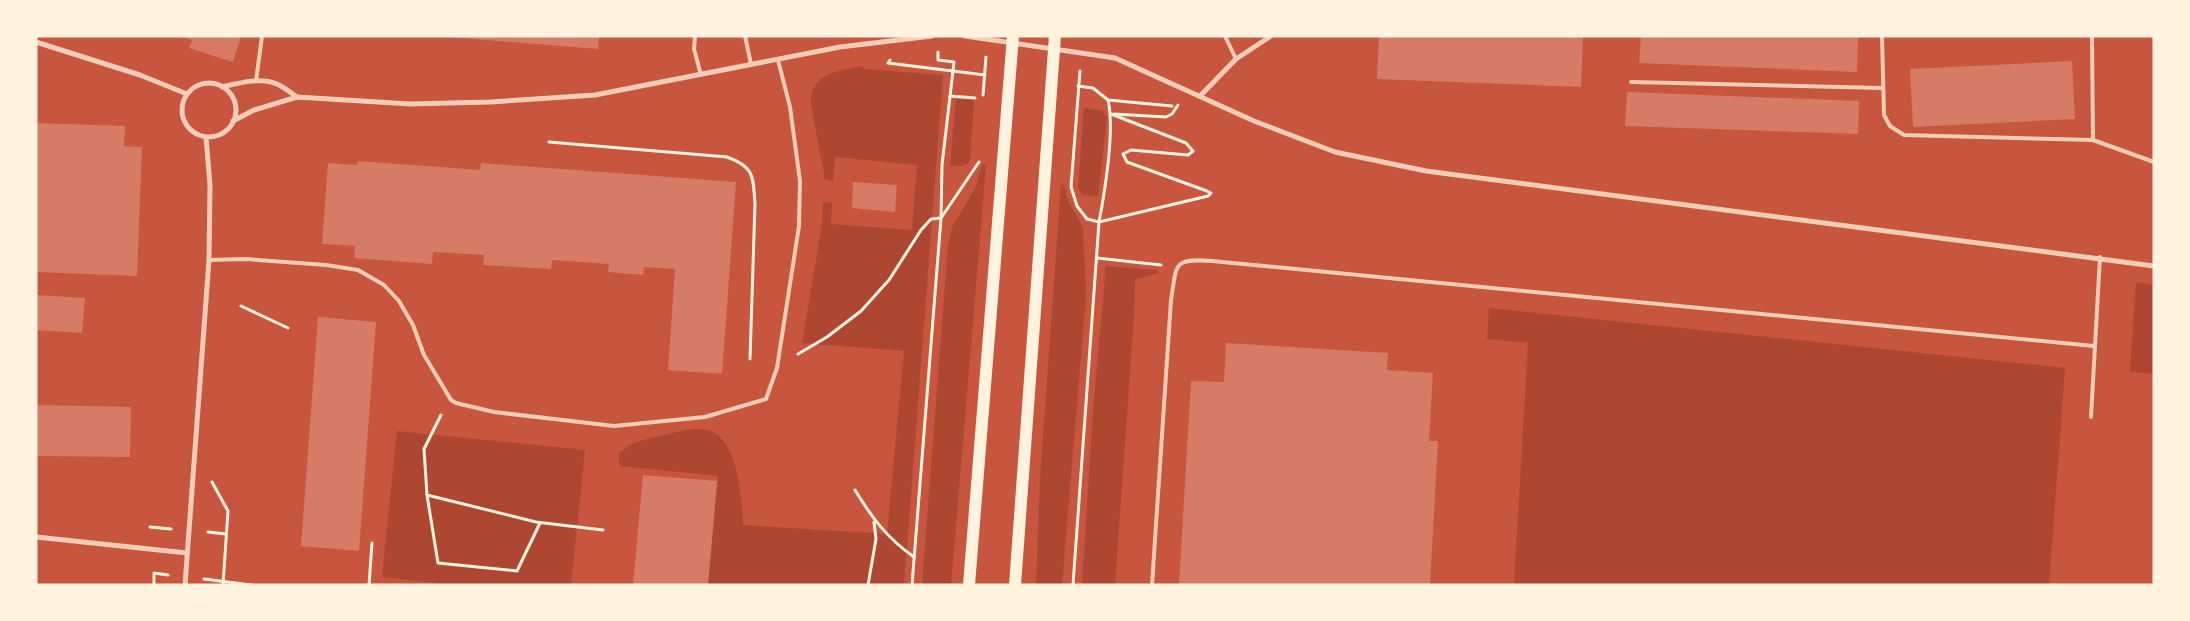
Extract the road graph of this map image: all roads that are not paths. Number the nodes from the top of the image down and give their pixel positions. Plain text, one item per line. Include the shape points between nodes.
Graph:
1 (262, 36) edge
2 (695, 36) edge
3 (745, 36) edge
4 (932, 36) edge
5 (965, 36) edge
6 (1013, 36) edge
7 (1055, 36) edge
8 (1224, 36) edge
9 (1271, 36) edge
10 (1882, 36) edge
11 (2092, 36) edge
12 (36, 42) edge
13 (1236, 59) junction
14 (778, 60) junction
15 (751, 64) junction
16 (702, 75) junction
17 (256, 82) junction
18 (1631, 82) dead end
19 (222, 87) junction
20 (1882, 88) junction
21 (187, 94) junction
22 (1200, 96) junction
23 (297, 97) junction
24 (233, 121) junction
25 (206, 137) junction
26 (2093, 140) junction
27 (2154, 162) edge
28 (2100, 257) junction
29 (209, 260) junction
30 (2154, 266) edge
31 (2094, 346) junction
32 (2090, 417) dead end
33 (36, 537) edge
34 (188, 554) junction
35 (185, 585) edge
36 (969, 585) edge
37 (1015, 585) edge
38 (1152, 585) edge

1 - 17 lane
2 - 16 lane via 694,49
3 - 15 lane
4 - 14 street via 840,47
5 - 22 street via 1115,58
6 - 36 main road
7 - 37 main road
8 - 13 lane
9 - 13 street
10 - 20 lane
11 - 26 lane
12 - 21 street via 140,75
13 - 22 street
14 - 15 street
14 - 29 lane via 790,106 800,181 799,226 777,368 766,399 705,417 614,426 494,412 456,404 424,356 413,324 384,284 358,270 326,265 245,259
15 - 16 street
16 - 23 street via 595,95 490,102 410,104
17 - 19 street
17 - 23 street via 277,84
18 - 20 lane
19 - 21 street via 200,84
19 - 24 street via 231,94 235,104
20 - 26 lane via 1884,115 1890,126 1904,135
21 - 25 street via 181,110 184,121 190,130
22 - 28 street via 1335,152 1426,171
23 - 24 street via 254,110
24 - 25 street via 222,134
25 - 29 street via 210,185
26 - 27 lane
28 - 30 street
28 - 31 lane
29 - 34 street
31 - 32 lane
31 - 38 lane via 1203,260 1182,261 1176,267 1171,300
33 - 34 street
34 - 35 street

